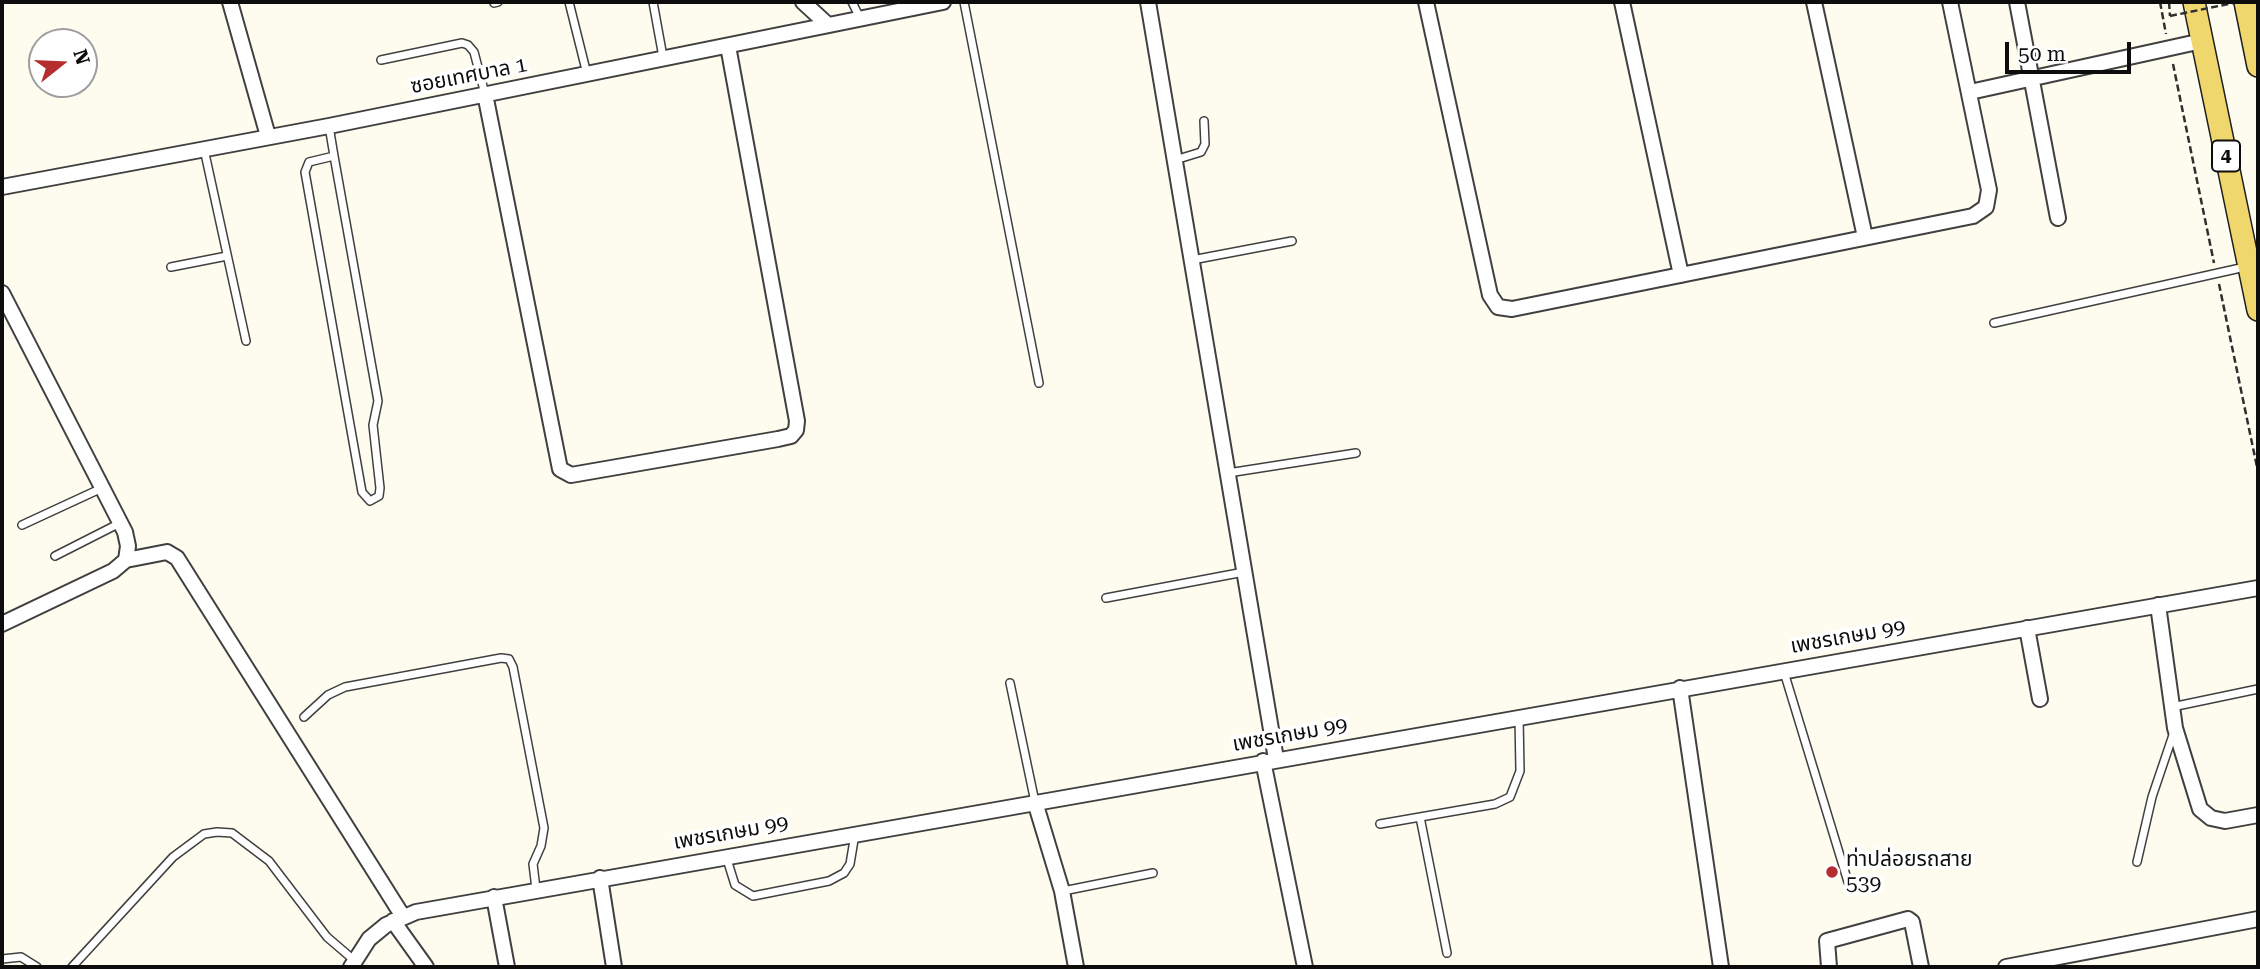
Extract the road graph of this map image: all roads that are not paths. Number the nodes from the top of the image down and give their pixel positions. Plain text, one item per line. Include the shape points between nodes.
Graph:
1 (230, 2) edge
2 (569, 2) edge
3 (653, 2) edge
4 (803, 2) edge
5 (852, 2) edge
6 (943, 2) edge
7 (964, 2) edge
8 (1148, 2) edge
9 (1426, 2) edge
10 (1622, 2) edge
11 (1814, 2) edge
12 (1950, 2) edge
13 (2017, 2) edge
14 (2194, 2) edge
15 (2245, 2) edge
16 (860, 19) junction
17 (828, 25) junction
18 (2202, 41) junction
19 (728, 46) junction
20 (663, 57) junction
21 (381, 60) dead end
22 (2258, 66) edge
23 (587, 74) junction
24 (2034, 79) junction
25 (1970, 92) junction
26 (485, 94) junction
27 (1203, 121) dead end
28 (329, 126) junction
29 (268, 136) junction
30 (204, 149) junction
31 (334, 156) junction
32 (1175, 160) junction
33 (2, 187) edge
34 (2058, 218) dead end
35 (1865, 237) junction
36 (1292, 241) dead end
37 (227, 256) junction
38 (1192, 260) junction
39 (171, 267) dead end
40 (2249, 267) junction
41 (1681, 275) junction
42 (2, 293) edge
43 (2258, 310) edge
44 (1994, 323) dead end
45 (246, 341) dead end
46 (1039, 383) dead end
47 (1356, 453) dead end
48 (1228, 472) junction
49 (102, 488) junction
50 (120, 523) junction
51 (22, 525) dead end
52 (55, 556) dead end
53 (126, 560) junction
54 (1244, 572) junction
55 (2258, 588) edge
56 (1106, 598) dead end
57 (2158, 605) junction
58 (2, 624) edge
59 (2027, 628) junction
60 (1784, 670) junction
61 (1010, 683) dead end
62 (1680, 688) junction
63 (2258, 689) edge
64 (2040, 699) dead end
65 (2172, 707) junction
66 (1518, 716) junction
67 (304, 717) dead end
68 (2175, 728) junction
69 (1270, 760) junction
70 (1035, 802) junction
71 (2258, 815) edge
72 (1420, 817) junction
73 (1380, 824) dead end
74 (855, 833) junction
75 (726, 856) junction
76 (2137, 862) dead end
77 (1153, 873) dead end
78 (600, 878) junction
79 (1848, 882) dead end
80 (536, 889) junction
81 (1062, 891) junction
82 (494, 897) junction
83 (398, 918) junction
84 (2258, 919) edge
85 (1447, 953) dead end
86 (2, 959) edge
87 (353, 964) edge
88 (37, 967) edge
89 (72, 967) edge
90 (426, 967) edge
91 (508, 967) edge
92 (614, 967) edge
93 (1076, 967) edge
94 (1305, 967) edge
95 (1721, 967) edge
96 (1829, 967) edge
97 (1922, 967) edge
98 (2006, 967) edge

1 - 29 street
2 - 23 lane
3 - 20 lane
4 - 17 street
5 - 16 lane
6 - 16 street, ซอยเทศบาล 1
7 - 46 lane
8 - 32 street
9 - 41 street via 1490,295 1498,307 1513,309
10 - 41 street
11 - 35 street
12 - 25 street
13 - 24 street
14 - 18 main road, 4
15 - 22 main road
16 - 17 street, ซอยเทศบาล 1
17 - 19 street, ซอยเทศบาล 1
18 - 24 street
18 - 40 main road, 4
19 - 20 street, ซอยเทศบาล 1
19 - 26 street via 797,421 791,436 778,439 571,475 560,469
20 - 23 street, ซอยเทศบาล 1
21 - 26 lane via 462,43 474,52
23 - 26 street, ซอยเทศบาล 1
24 - 25 street
24 - 34 street
25 - 35 street via 1989,190 1986,207 1973,216
26 - 28 street, ซอยเทศบาล 1
27 - 32 lane via 1201,152
28 - 29 street, ซอยเทศบาล 1
28 - 31 lane
29 - 30 street, ซอยเทศบาล 1
30 - 33 street, ซอยเทศบาล 1
30 - 37 lane
31 - 31 lane via 379,401 373,425 380,488 379,496 370,501 362,492 305,172 309,162
32 - 38 street
35 - 41 street
36 - 38 lane
37 - 39 lane
37 - 45 lane
38 - 48 street
40 - 43 main road, 4
40 - 44 lane
42 - 49 street
47 - 48 lane
48 - 54 street
49 - 50 street
49 - 51 lane
50 - 52 lane
50 - 53 street via 128,546
53 - 58 street via 113,571
53 - 83 street via 167,552 177,558
54 - 56 lane
54 - 69 street
55 - 57 street, เพชรเกษม 99
57 - 59 street, เพชรเกษม 99
57 - 65 street
59 - 60 street, เพชรเกษม 99
59 - 64 street
60 - 62 street, เพชรเกษม 99
60 - 79 lane
61 - 70 lane
62 - 66 street, เพชรเกษม 99
62 - 95 street
63 - 65 lane
65 - 68 street
66 - 69 street, เพชรเกษม 99
66 - 72 lane via 1520,771 1510,797
67 - 80 lane via 328,695 345,687 509,659 544,828 533,864
68 - 71 street via 2200,809 2225,821
68 - 76 lane
69 - 70 street, เพชรเกษม 99
69 - 94 street
70 - 74 street, เพชรเกษม 99
70 - 81 street
72 - 73 lane
72 - 85 lane
74 - 75 street, เพชรเกษม 99
74 - 75 lane via 844,873 829,881 753,896 735,885
75 - 78 street, เพชรเกษม 99
77 - 81 lane
78 - 80 street, เพชรเกษม 99
78 - 92 street
80 - 82 street, เพชรเกษม 99
81 - 93 street
82 - 83 street, เพชรเกษม 99
82 - 91 street
83 - 87 street, เพชรเกษม 99 via 369,939
83 - 90 street
84 - 98 street
86 - 88 lane via 21,957
87 - 89 lane via 270,861 232,833 217,832 204,834 173,858
96 - 97 street via 1827,942 1908,919

